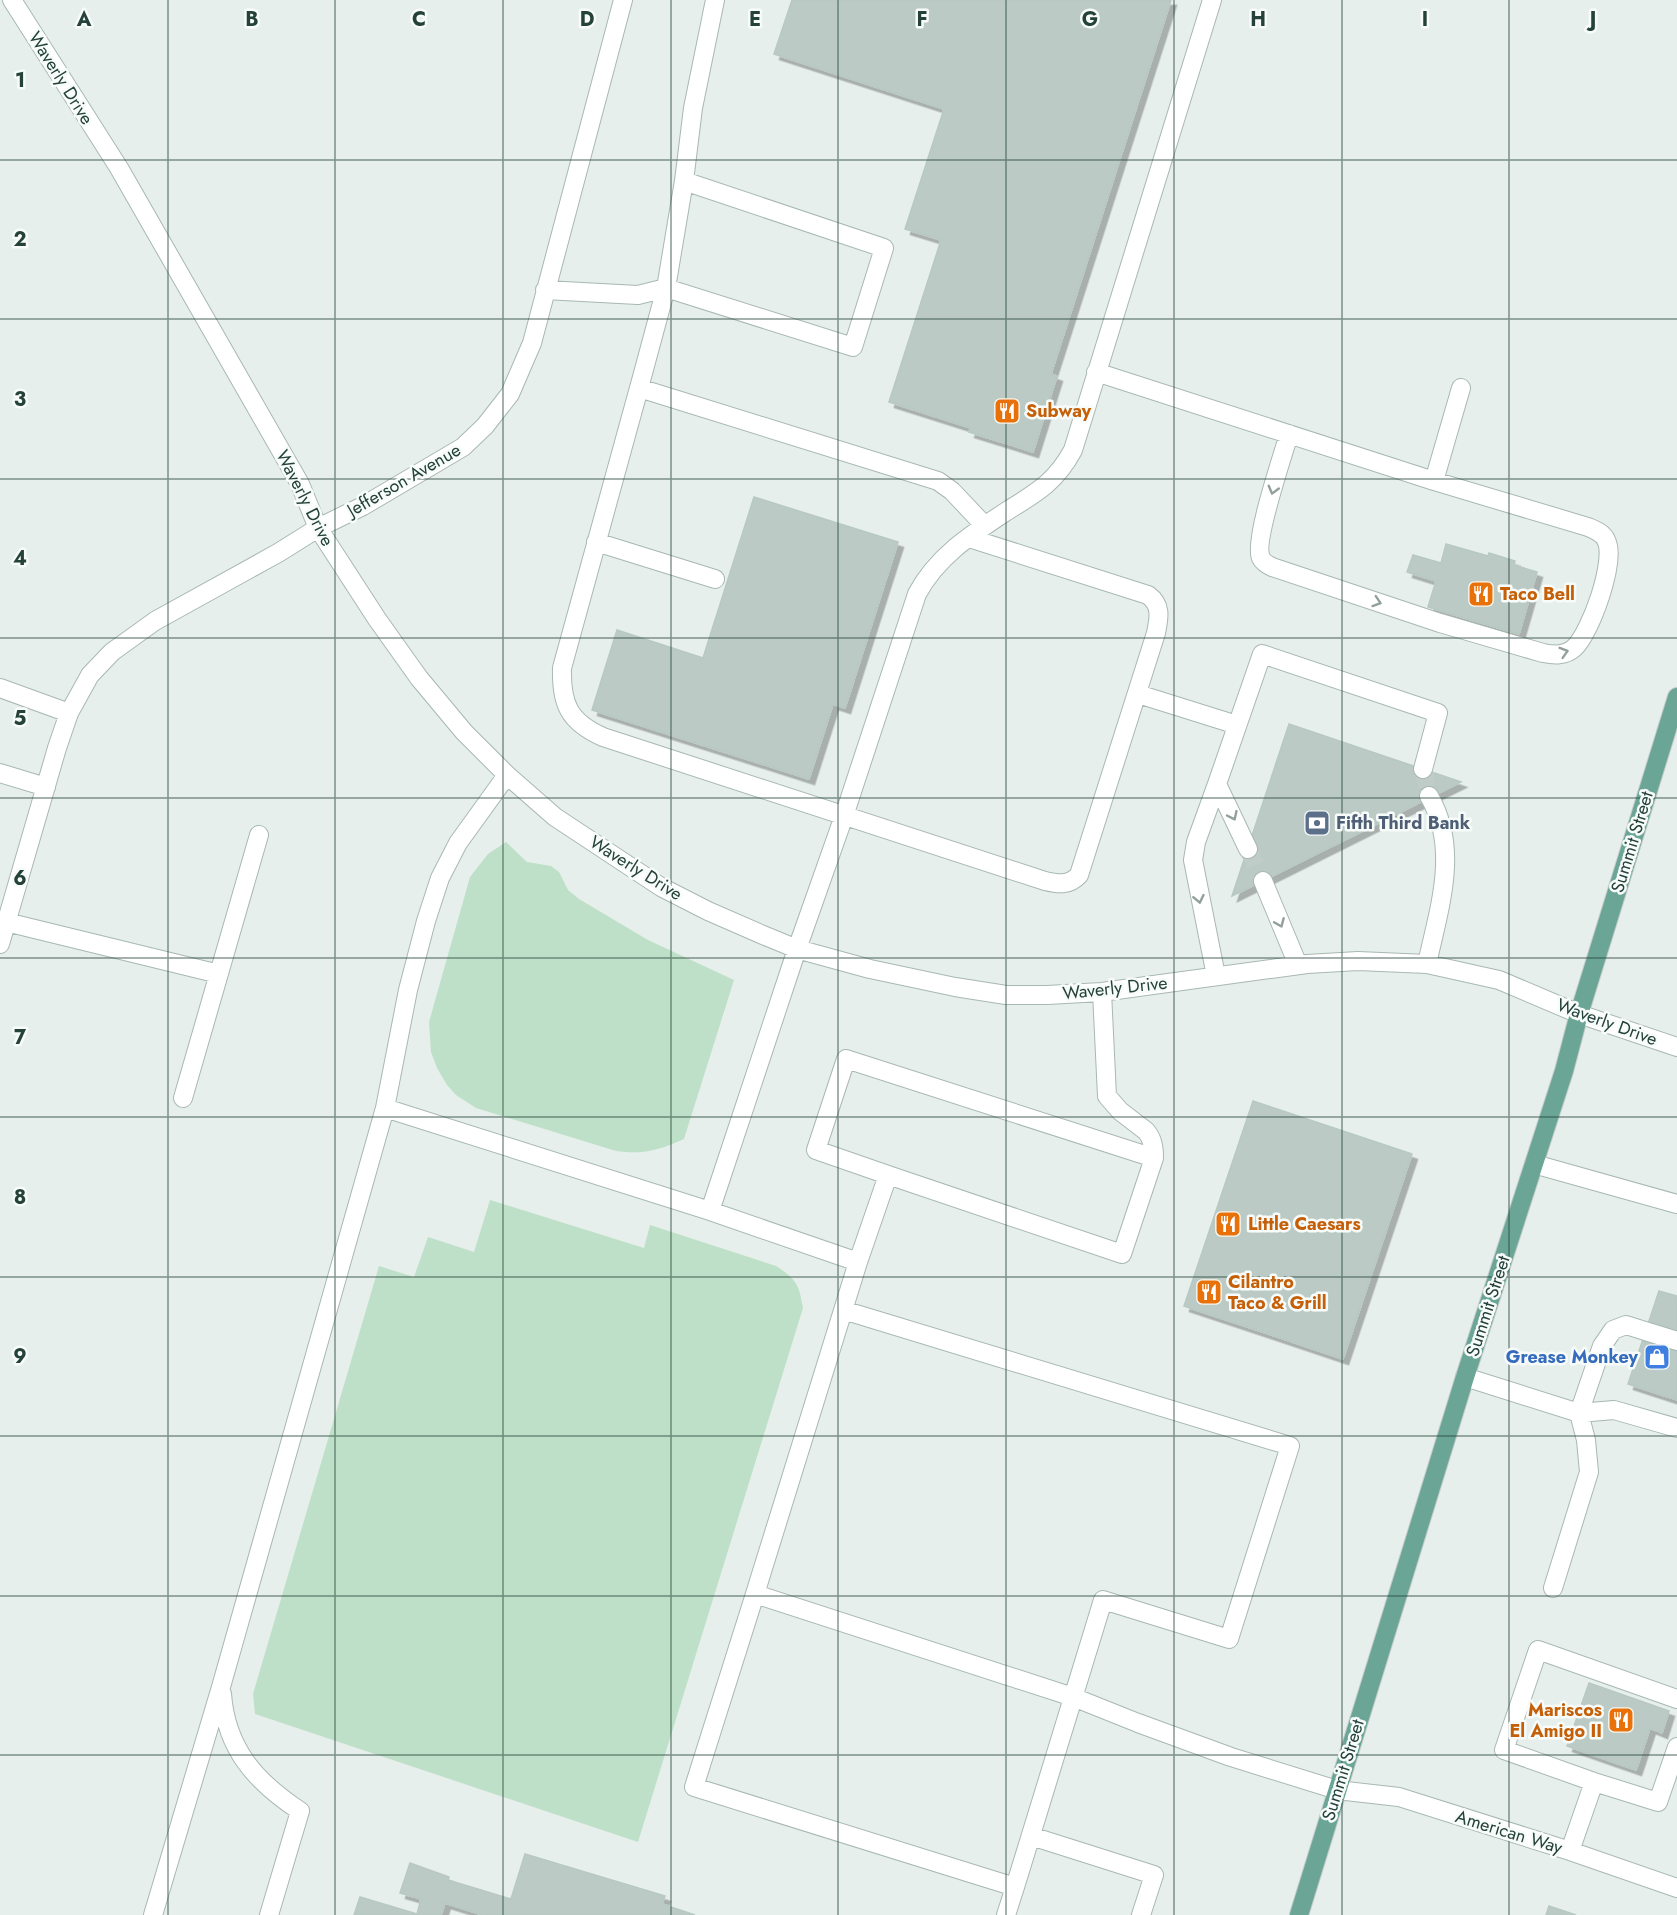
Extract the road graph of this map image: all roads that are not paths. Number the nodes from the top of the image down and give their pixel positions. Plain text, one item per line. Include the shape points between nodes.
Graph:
1 (12, 0) edge
2 (623, 0) edge
3 (715, 0) edge
4 (1212, 0) edge
5 (684, 181) junction
6 (666, 288) junction
7 (545, 290) junction
8 (1096, 372) junction
9 (639, 388) junction
10 (1461, 388) dead end
11 (1289, 434) junction
12 (1434, 481) junction
13 (985, 526) junction
14 (318, 528) junction
15 (969, 538) junction
16 (596, 542) junction
17 (715, 579) dead end
18 (0, 688) edge
19 (1138, 694) junction
20 (1677, 698) edge
21 (69, 713) junction
22 (1237, 725) junction
23 (1423, 769) tunnel mouth
24 (0, 773) edge
25 (507, 775) junction
26 (1217, 784) junction
27 (46, 787) junction
28 (1429, 796) tunnel mouth
29 (844, 816) junction
30 (259, 835) dead end
31 (1248, 849) tunnel mouth
32 (1263, 881) tunnel mouth
33 (6, 922) junction
34 (0, 944) edge
35 (797, 949) junction
36 (1427, 964) junction
37 (1298, 965) junction
38 (219, 974) junction
39 (1216, 976) junction
40 (1102, 992) junction
41 (1578, 1014) junction
42 (1677, 1047) edge
43 (183, 1098) dead end
44 (385, 1108) junction
45 (1154, 1158) junction
46 (1534, 1164) junction
47 (888, 1175) junction
48 (1677, 1204) edge
49 (710, 1211) junction
50 (858, 1262) junction
51 (843, 1310) junction
52 (1677, 1341) edge
53 (1465, 1377) junction
54 (1579, 1413) junction
55 (1677, 1428) edge
56 (1553, 1588) dead end
57 (755, 1594) junction
58 (221, 1686) junction
59 (1073, 1697) junction
60 (1677, 1699) edge
61 (1677, 1748) edge
62 (1594, 1782) junction
63 (1336, 1790) junction
64 (1030, 1836) junction
65 (1570, 1851) junction
66 (1015, 1887) junction
67 (1677, 1888) edge
68 (153, 1915) edge
69 (269, 1915) edge
70 (1006, 1915) edge
71 (1141, 1915) edge
72 (1299, 1915) edge

1 - 14 street, Waverly Drive via 119,168 300,484
2 - 7 street, Jefferson Avenue
3 - 5 street via 693,108
4 - 8 street
5 - 6 street
5 - 6 street via 884,248 853,347
6 - 7 street via 638,295
6 - 9 street
7 - 14 street, Jefferson Avenue via 521,370 510,394 485,426 463,447
8 - 11 street
8 - 13 street via 1073,450 1063,469 1045,488
9 - 13 street via 938,481
9 - 16 street
10 - 12 street
11 - 12 street
11 -> 12 street via 1259,539 1261,558 1272,567 1555,655 1574,649 1597,604 1609,560 1607,541 1588,527
13 - 15 street
14 - 21 street, Jefferson Avenue via 140,631 90,675
14 - 25 street, Waverly Drive via 419,678
15 - 19 street via 1152,598 1158,607 1158,620
15 - 29 street via 942,559 917,594
16 - 17 street
16 - 29 street via 562,668 564,697 580,725 637,749
18 - 21 street
19 - 22 street
19 - 29 street via 1079,875 1070,883 1045,881
20 - 41 main road, Summit Street
21 - 27 street, Jefferson Avenue
22 - 23 street via 1262,654 1438,713
22 - 26 street
24 - 27 street
25 - 35 street, Waverly Drive via 555,817 661,887
25 - 44 street via 458,843 440,878 408,990
26 -> 31 street
26 -> 39 street via 1192,860
27 - 33 street, Jefferson Avenue
28 - 36 street via 1438,812 1446,848 1443,894
29 - 35 street
30 - 38 street
32 -> 37 street
33 - 34 street, Jefferson Avenue
33 - 38 street
35 - 40 street, Waverly Drive via 911,979 996,993
35 - 49 street
36 - 37 street, Waverly Drive via 1358,961
36 - 41 street, Waverly Drive via 1499,980
37 - 39 street, Waverly Drive
38 - 43 street
39 - 40 street, Waverly Drive
40 - 45 street via 1107,1096 1150,1135
41 - 42 street, Waverly Drive
41 - 46 main road, Summit Street
44 - 49 street
44 - 58 street
45 - 47 street via 1122,1254
45 - 47 street via 846,1059 816,1150
46 - 48 street
46 - 53 main road, Summit Street
47 - 50 street
49 - 50 street
50 - 51 street
51 - 57 street
51 - 59 street via 1290,1446 1229,1639 1103,1600
52 - 54 street via 1631,1326 1613,1330 1599,1353
53 - 54 street
53 - 63 main road, Summit Street
54 - 55 street via 1614,1410
54 - 56 street via 1589,1472
57 - 59 street, American Way
57 - 66 street via 693,1787
58 - 68 street
58 - 69 street via 227,1724 240,1755 267,1788 300,1811
59 - 63 street, American Way via 1231,1757
59 - 64 street
60 - 62 street via 1538,1650 1504,1750
61 - 62 street via 1658,1803
62 - 65 street
63 - 65 street, American Way via 1399,1797
63 - 72 main road, Summit Street
64 - 66 street
64 - 71 street via 1154,1875
65 - 67 street, American Way
66 - 70 street

